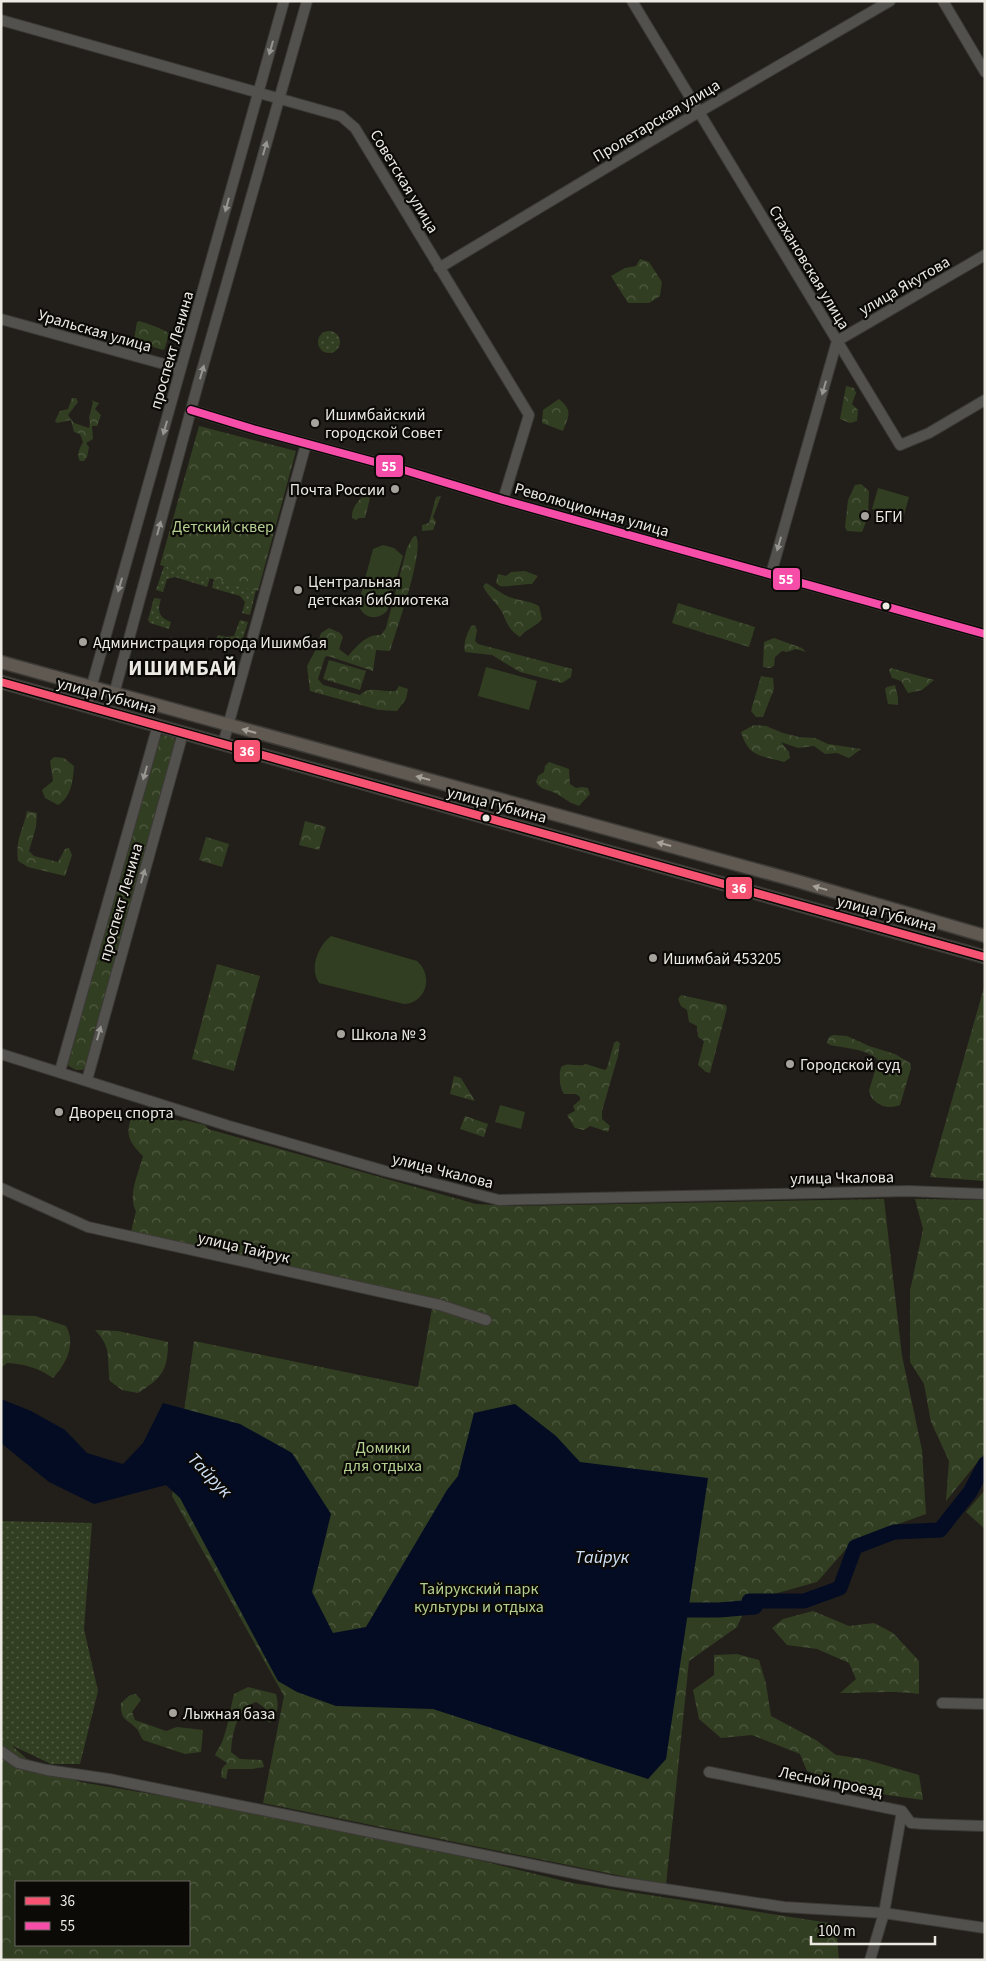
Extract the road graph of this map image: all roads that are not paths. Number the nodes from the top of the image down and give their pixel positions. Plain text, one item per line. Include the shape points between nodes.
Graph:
1 (284, 1) edge
2 (307, 1) edge
3 (632, 1) edge
4 (890, 1) edge
5 (943, 1) edge
6 (1, 20) edge
7 (985, 72) edge
8 (258, 92) junction
9 (279, 98) junction
10 (699, 112) junction
11 (985, 255) edge
12 (439, 268) junction
13 (1, 319) edge
14 (837, 341) junction
15 (180, 371) junction
16 (985, 400) edge
17 (191, 410) junction
18 (306, 444) junction
19 (503, 500) junction
20 (771, 574) junction
21 (985, 634) edge
22 (1, 662) edge
23 (1, 682) edge
24 (91, 687) junction
25 (114, 694) junction
26 (86, 706) junction
27 (229, 725) junction
28 (158, 726) junction
29 (183, 733) junction
30 (223, 744) junction
31 (985, 936) edge
32 (985, 957) edge
33 (1, 1054) edge
34 (60, 1072) junction
35 (87, 1080) junction
36 (1, 1188) edge
37 (985, 1194) edge
38 (486, 1320) dead end
39 (942, 1703) dead end
40 (985, 1704) edge
41 (1, 1750) edge
42 (709, 1772) dead end
43 (902, 1811) junction
44 (985, 1826) edge
45 (884, 1912) junction
46 (985, 1928) edge
47 (870, 1960) edge

1 -> 8 street, проспект Ленина
2 - 9 street
3 - 10 street, Стахановская улица
4 - 10 street, Пролетарская улица
5 - 7 street
6 - 8 street, Советская улица
8 - 9 street, Советская улица
8 -> 15 street, проспект Ленина
9 - 12 street, Советская улица via 340,116 355,128
17 -> 9 street
10 - 12 street, Пролетарская улица
10 - 14 street, Стахановская улица
11 - 14 street, улица Якутова
12 - 19 street, Советская улица via 529,415
13 - 15 street, Уральская улица
14 - 16 street via 900,444 929,433
14 -> 20 street, Стахановская улица
15 -> 24 street, проспект Ленина
17 - 18 street, Революционная улица
25 -> 17 street
18 - 19 street, Революционная улица
18 - 27 street
19 - 20 street, Революционная улица
20 - 21 street, Революционная улица
22 - 24 main road, улица Губкина
23 - 26 main road, улица Губкина
24 - 25 main road, улица Губкина
24 - 26 street, проспект Ленина
25 - 27 main road, улица Губкина
26 - 28 main road, улица Губкина
27 - 30 street
31 -> 27 main road, улица Губкина
28 - 29 main road, улица Губкина
28 -> 34 street, проспект Ленина
29 - 30 main road, улица Губкина
35 -> 29 street, проспект Ленина
30 - 32 main road, улица Губкина
33 - 34 street, улица Чкалова
34 - 35 street, улица Чкалова
35 - 37 street, улица Чкалова via 229,1126 499,1200 908,1191
36 - 38 street, улица Тайрук via 88,1227 430,1303
39 - 40 street
41 - 45 street via 18,1763 47,1770 612,1881 784,1907
42 - 43 street, Лесной проезд
43 - 44 street, Лесной проезд via 911,1823
43 - 45 street
45 - 46 street
45 - 47 street

